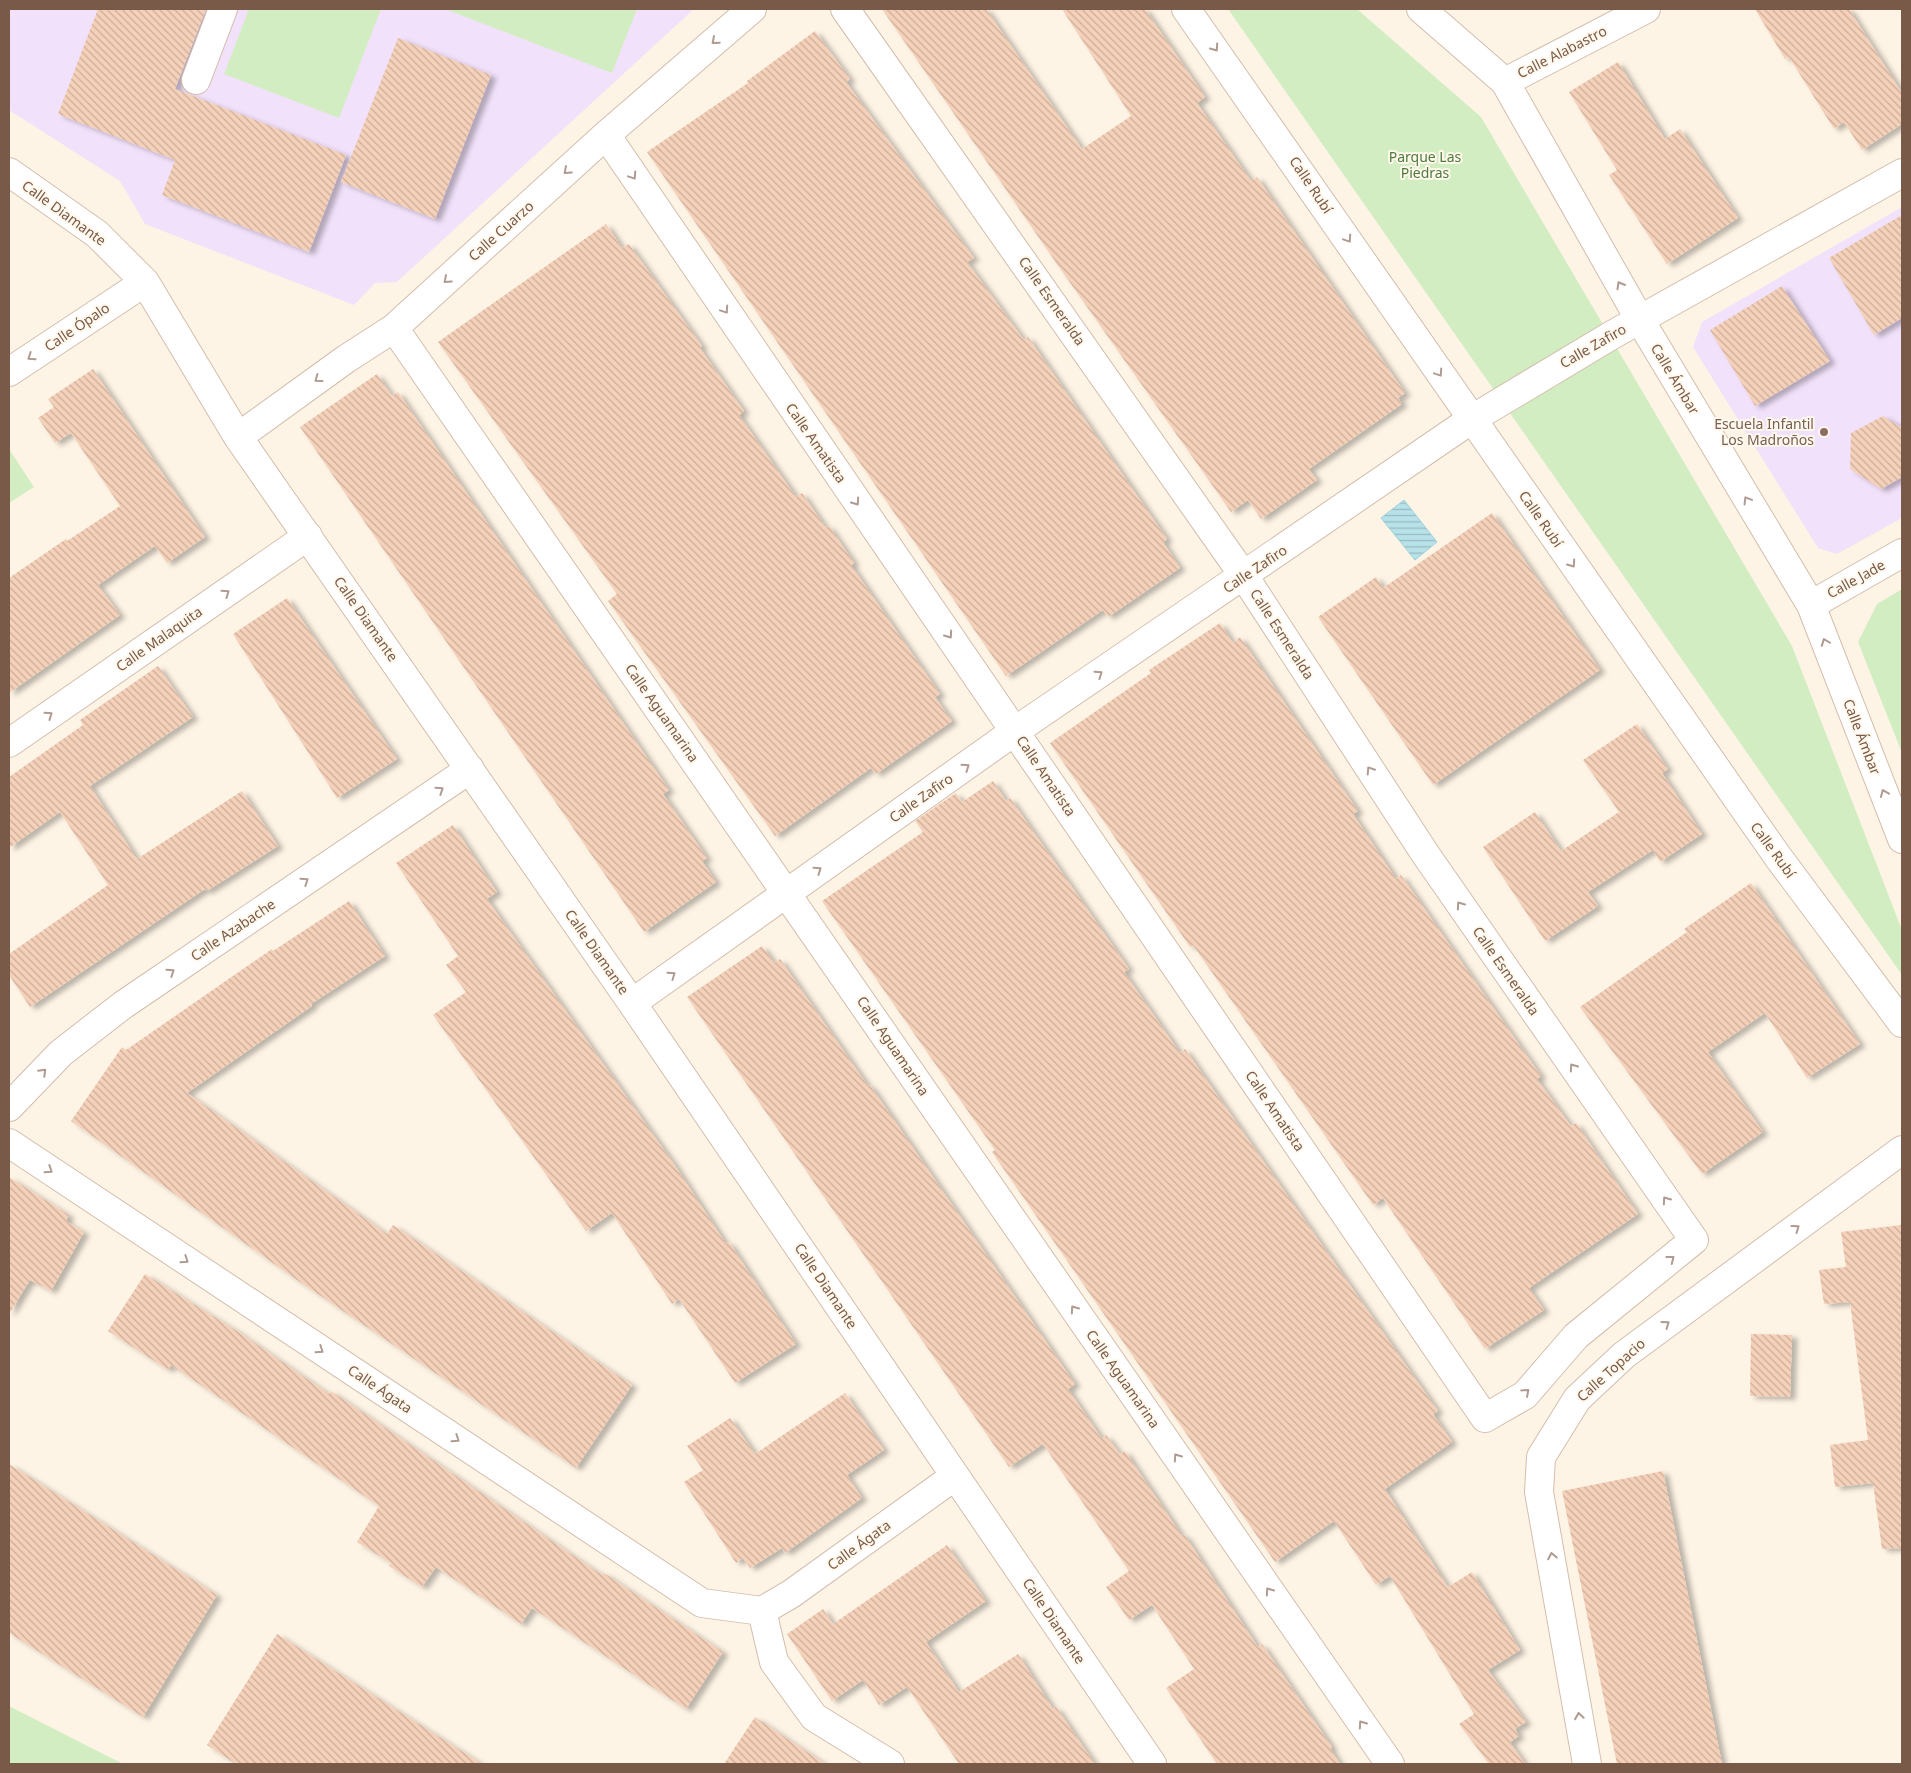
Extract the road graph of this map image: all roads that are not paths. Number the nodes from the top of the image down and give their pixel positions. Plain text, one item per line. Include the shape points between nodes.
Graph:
1 (223, 9) edge
2 (752, 9) edge
3 (845, 9) edge
4 (1186, 9) edge
5 (1421, 9) edge
6 (1646, 9) edge
7 (196, 80) dead end
8 (1505, 82) junction
9 (606, 135) junction
10 (9, 172) edge
11 (1902, 173) edge
12 (145, 282) junction
13 (1640, 320) junction
14 (394, 328) junction
15 (9, 372) edge
16 (1472, 420) junction
17 (238, 437) junction
18 (308, 536) junction
19 (1902, 553) edge
20 (1244, 576) junction
21 (1811, 604) junction
22 (1016, 731) junction
23 (9, 743) edge
24 (470, 769) junction
25 (1902, 839) edge
26 (787, 892) junction
27 (632, 1003) junction
28 (1902, 1023) edge
29 (9, 1106) edge
30 (9, 1143) edge
31 (1902, 1150) edge
32 (1485, 1418) joint
33 (955, 1476) junction
34 (762, 1612) junction
35 (890, 1764) edge
36 (1152, 1764) edge
37 (1390, 1764) edge
38 (1587, 1764) edge

1 - 7 street
2 -> 9 street, Calle Cuarzo
3 - 20 street, Calle Esmeralda
4 -> 16 street, Calle Rubí
5 - 8 street, Calle Ámbar
6 - 8 street, Calle Alabastro
13 -> 8 street, Calle Ámbar
9 -> 14 street, Calle Cuarzo
9 -> 22 street, Calle Amatista
10 - 12 street, Calle Diamante via 97,234
11 - 13 street, Calle Zafiro
12 -> 15 street, Calle Ópalo
12 - 17 street, Calle Diamante
13 - 16 street, Calle Zafiro
21 -> 13 street, Calle Ámbar
14 -> 17 street, Calle Cuarzo
14 - 26 street, Calle Aguamarina
16 - 20 street, Calle Zafiro
16 -> 28 street, Calle Rubí via 1778,857
17 - 18 street, Calle Diamante
23 -> 18 street, Calle Malaquita
18 - 24 street, Calle Diamante
19 - 21 street, Calle Jade
22 -> 20 street, Calle Zafiro
32 -> 20 street, Calle Esmeralda via 1525,1395 1576,1336 1694,1240 1426,855
25 -> 21 street, Calle Ámbar
26 -> 22 street, Calle Zafiro
22 - 32 street, Calle Amatista
24 - 27 street, Calle Diamante
29 -> 24 street, Calle Azabache via 61,1053 123,1004
27 -> 26 street, Calle Zafiro
37 -> 26 street, Calle Aguamarina
27 - 33 street, Calle Diamante
30 -> 34 street, Calle Ágata via 702,1603
38 -> 31 street, Calle Topacio via 1539,1492 1541,1457 1577,1399 1624,1355
33 - 34 street, Calle Ágata
33 - 36 street, Calle Diamante
34 - 35 street via 774,1662 814,1717

